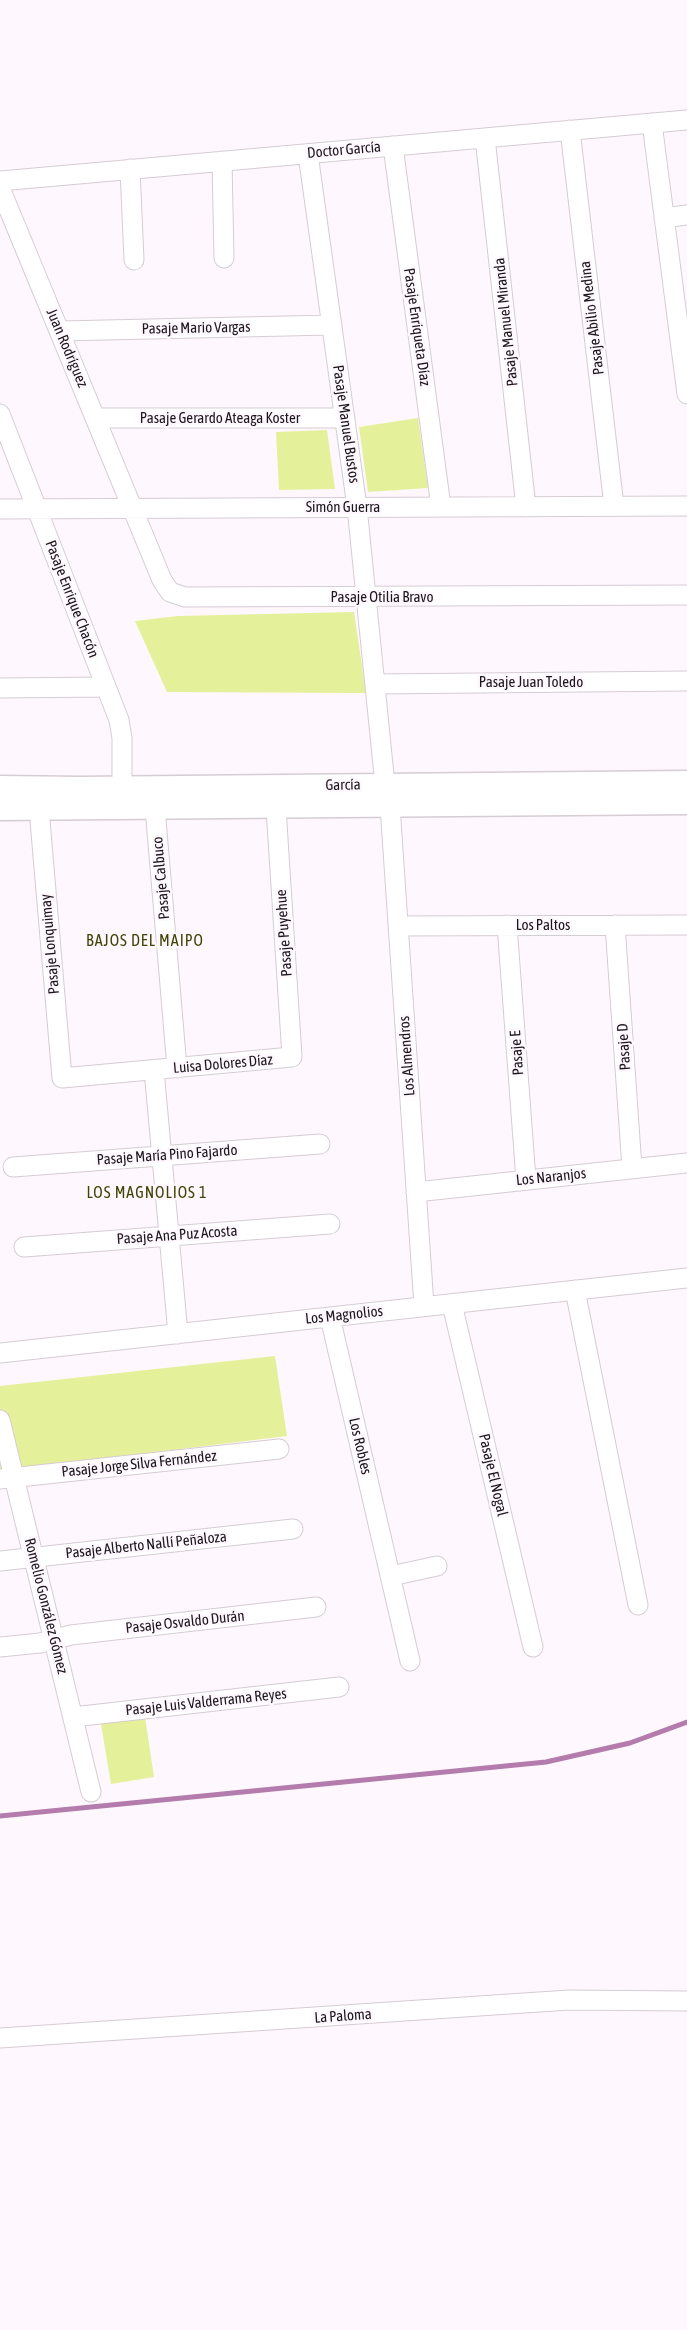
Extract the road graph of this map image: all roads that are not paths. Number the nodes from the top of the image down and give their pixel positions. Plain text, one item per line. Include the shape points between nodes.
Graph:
1 (687, 120) edge
2 (652, 123) junction
3 (570, 130) junction
4 (485, 138) junction
5 (393, 146) junction
6 (308, 154) junction
7 (222, 161) junction
8 (130, 169) junction
9 (0, 181) edge
10 (0, 188) edge
11 (687, 215) edge
12 (664, 218) junction
13 (224, 258) dead end
14 (134, 260) dead end
15 (681, 304) edge
16 (332, 325) junction
17 (60, 331) junction
18 (687, 394) edge
19 (0, 415) edge
20 (96, 418) junction
21 (344, 418) junction
22 (614, 506) junction
23 (687, 506) edge
24 (357, 507) junction
25 (440, 507) junction
26 (526, 507) junction
27 (134, 508) junction
28 (0, 509) edge
29 (38, 509) junction
30 (687, 596) edge
31 (366, 597) junction
32 (687, 681) edge
33 (375, 684) junction
34 (106, 687) junction
35 (0, 688) edge
36 (687, 782) edge
37 (385, 784) junction
38 (0, 787) edge
39 (122, 788) junction
40 (687, 803) edge
41 (390, 806) junction
42 (155, 808) junction
43 (276, 808) junction
44 (0, 809) edge
45 (39, 809) junction
46 (507, 925) junction
47 (615, 925) junction
48 (687, 925) edge
49 (398, 926) junction
50 (292, 1057) joint
51 (177, 1068) junction
52 (154, 1070) junction
53 (62, 1078) joint
54 (320, 1144) dead end
55 (162, 1156) junction
56 (687, 1162) edge
57 (13, 1166) dead end
58 (632, 1168) junction
59 (526, 1180) junction
60 (416, 1192) junction
61 (330, 1224) dead end
62 (169, 1236) junction
63 (24, 1247) dead end
64 (687, 1278) edge
65 (575, 1290) junction
66 (452, 1304) junction
67 (424, 1306) junction
68 (330, 1317) junction
69 (178, 1334) junction
70 (0, 1353) edge
71 (0, 1420) edge
72 (279, 1449) dead end
73 (7, 1478) edge
74 (293, 1529) dead end
75 (34, 1557) junction
76 (0, 1561) edge
77 (437, 1566) dead end
78 (391, 1576) junction
79 (638, 1605) dead end
80 (316, 1607) dead end
81 (54, 1639) junction
82 (0, 1647) edge
83 (533, 1647) dead end
84 (410, 1661) dead end
85 (339, 1687) dead end
86 (73, 1717) junction
87 (92, 1792) dead end
88 (687, 2001) edge
89 (0, 2038) edge

1 - 2 street, Doctor García
2 - 3 street, Doctor García
2 - 12 street
3 - 4 street, Doctor García
3 - 22 street, Pasaje Abilio Medina
4 - 5 street, Doctor García
4 - 26 street, Pasaje Manuel Miranda
5 - 6 street, Doctor García
5 - 25 street, Pasaje Enriqueta Díaz
6 - 7 street, Doctor García
6 - 16 street, Pasaje Manuel Bustos
7 - 8 street, Doctor García
7 - 13 street
8 - 9 street, Doctor García
8 - 14 street
10 - 17 street, Juan Rodríguez
11 - 12 street
12 - 15 street
15 - 18 street
16 - 17 street, Pasaje Mario Vargas
16 - 21 street, Pasaje Manuel Bustos
17 - 20 street, Juan Rodríguez
19 - 29 street, Pasaje Enrique Chacón
20 - 21 street, Pasaje Gerardo Ateaga Koster
20 - 27 street, Juan Rodríguez
21 - 24 street, Pasaje Manuel Bustos
22 - 23 street, Simón Guerra
22 - 26 street, Simón Guerra
24 - 25 street, Simón Guerra
24 - 27 street, Simón Guerra
24 - 31 street, Pasaje Manuel Bustos
25 - 26 street, Simón Guerra
27 - 29 street, Simón Guerra
27 - 31 street, Pasaje Otilia Bravo via 162,580 177,596
28 - 29 street, Simón Guerra
29 - 34 street, Pasaje Enrique Chacón
30 - 31 street, Pasaje Otilia Bravo
31 - 33 street, Pasaje Manuel Bustos
32 - 33 street, Pasaje Juan Toledo
33 - 37 street, Pasaje Manuel Bustos
34 - 35 street
34 - 39 street, Pasaje Enrique Chacón via 121,729
36 - 37 street, García
37 - 39 street, García
38 - 39 street, García
40 - 41 street, García
41 - 43 street, García
41 - 49 street, Los Almendros
42 - 43 street, García
42 - 45 street, García
42 - 51 street, Pasaje Calbuco
43 - 50 street, Pasaje Puyehue
44 - 45 street, García
45 - 53 street, Pasaje Lonquimay
46 - 47 street, Los Paltos
46 - 49 street, Los Paltos
46 - 59 street, Pasaje E
47 - 48 street, Los Paltos
47 - 58 street, Pasaje D
49 - 60 street, Los Almendros
50 - 51 street, Luisa Dolores Díaz
51 - 52 street, Luisa Dolores Díaz
52 - 53 street, Luisa Dolores Díaz
52 - 55 street, Luisa Dolores Díaz
54 - 55 street, Pasaje María Pino Fajardo
55 - 57 street, Pasaje María Pino Fajardo
55 - 62 street, Luisa Dolores Díaz
56 - 58 street, Los Naranjos
58 - 59 street, Los Naranjos
59 - 60 street, Los Naranjos
60 - 67 street, Los Almendros
61 - 62 street, Pasaje Ana Puz Acosta
62 - 63 street, Pasaje Ana Puz Acosta
62 - 69 street, Luisa Dolores Díaz
64 - 65 street, Los Magnolios
65 - 66 street, Los Magnolios
65 - 79 street
66 - 67 street, Los Magnolios
66 - 83 street, Pasaje El Nogal
67 - 68 street, Los Magnolios
68 - 69 street, Los Magnolios
68 - 78 street, Los Robles
69 - 70 street, Los Magnolios
71 - 73 street, Romelio González Gómez
72 - 73 street, Pasaje Jorge Silva Fernández
73 - 75 street, Romelio González Gómez
74 - 75 street, Pasaje Alberto Nallí Peñaloza
75 - 76 street, Pasaje Alberto Nallí Peñaloza
75 - 81 street, Romelio González Gómez
77 - 78 street
78 - 84 street, Los Robles
80 - 81 street, Pasaje Osvaldo Durán
81 - 82 street, Pasaje Osvaldo Durán
81 - 86 street, Romelio González Gómez
85 - 86 street, Pasaje Luis Valderrama Reyes
86 - 87 street, Romelio González Gómez
88 - 89 street, La Paloma via 569,2000

